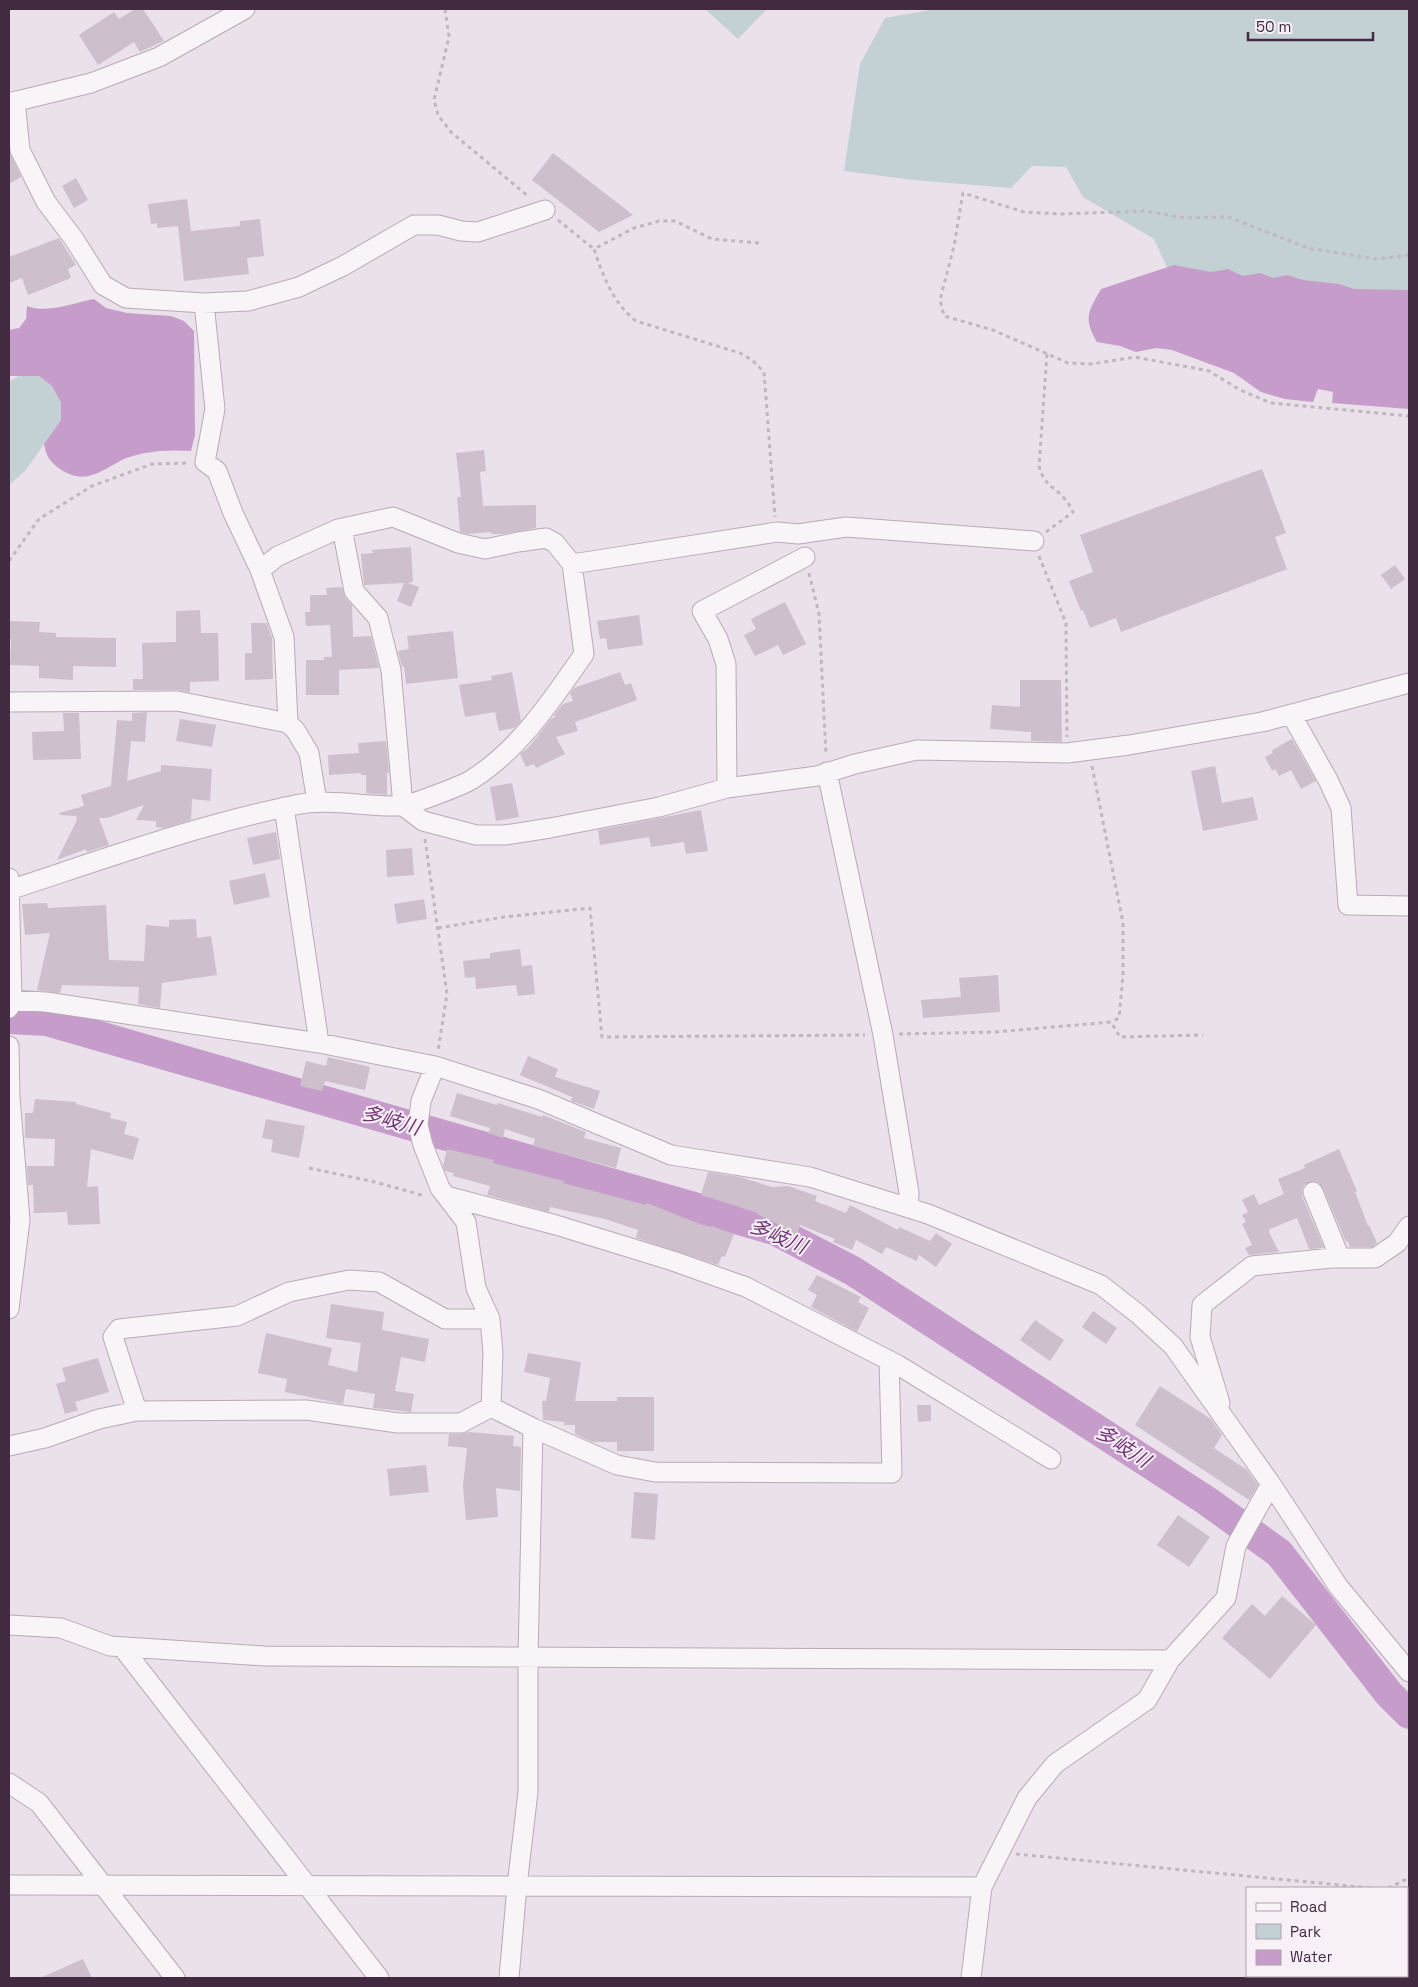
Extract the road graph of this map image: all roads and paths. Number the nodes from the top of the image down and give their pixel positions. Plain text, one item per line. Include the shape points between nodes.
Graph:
1 (245, 9) edge
2 (445, 9) edge
3 (12, 102) edge
4 (545, 210) junction
5 (759, 244) dead end
6 (594, 249) junction
7 (1409, 255) edge
8 (204, 304) junction
9 (1047, 354) junction
10 (1409, 416) edge
11 (205, 462) junction
12 (342, 528) junction
13 (776, 532) junction
14 (1034, 541) junction
15 (805, 557) joint
16 (9, 561) edge
17 (572, 564) junction
18 (260, 570) junction
19 (1409, 683) edge
20 (9, 702) edge
21 (1291, 714) junction
22 (288, 724) junction
23 (1089, 750) junction
24 (1067, 753) junction
25 (827, 772) junction
26 (727, 788) junction
27 (317, 802) junction
28 (403, 806) junction
29 (284, 807) junction
30 (423, 821) junction
31 (9, 883) edge
32 (1409, 906) edge
33 (438, 928) junction
34 (10, 1003) edge
35 (1111, 1022) junction
36 (883, 1035) junction
37 (1203, 1035) dead end
38 (319, 1042) junction
39 (9, 1046) edge
40 (435, 1066) junction
41 (309, 1168) dead end
42 (1313, 1192) dead end
43 (449, 1199) junction
44 (908, 1208) junction
45 (1409, 1226) edge
46 (1340, 1258) junction
47 (9, 1309) edge
48 (490, 1319) junction
49 (889, 1360) junction
50 (491, 1407) junction
51 (136, 1411) junction
52 (1224, 1416) junction
53 (533, 1428) junction
54 (9, 1446) edge
55 (1051, 1458) dead end
56 (1271, 1484) junction
57 (9, 1625) edge
58 (122, 1647) junction
59 (528, 1658) junction
60 (1170, 1660) junction
61 (1409, 1672) edge
62 (9, 1783) edge
63 (1000, 1852) junction
64 (1409, 1878) edge
65 (9, 1884) edge
66 (101, 1885) junction
67 (306, 1886) junction
68 (517, 1886) junction
69 (982, 1887) junction
70 (1361, 1887) edge
71 (1390, 1887) edge
72 (175, 1978) edge
73 (380, 1978) edge
74 (509, 1978) edge
75 (971, 1978) edge

1 - 3 street via 159,57 91,83
2 - 4 path via 449,37 434,100 438,115 451,132
3 - 8 street via 20,150 46,202 103,285 126,298
4 - 6 path
4 - 8 street via 478,232 438,225 414,226 299,287 248,301
5 - 6 path via 712,239 675,220 634,228
6 - 13 path via 605,281 626,314 636,321 740,352 764,372
7 - 9 path via 1376,259 1308,248 1228,217 1184,218 1146,211 1024,212 963,193 940,300 944,316 993,330
8 - 11 street via 215,409
9 - 10 path via 1068,363 1092,364 1135,357 1172,363 1209,371 1240,390 1271,403
9 - 14 path via 1039,466 1048,485 1066,499 1074,512
11 - 16 path via 152,464 92,486 39,518
11 - 18 street via 217,472
12 - 17 street via 393,517 458,543 485,549 546,538 555,543
12 - 18 street via 278,556
12 - 28 street via 354,591 378,618 391,670
13 - 14 street via 798,534 846,526
13 - 17 street
14 - 24 path via 1066,623
15 - 25 path via 818,614
15 - 26 street via 702,611 718,639 726,664
17 - 28 street via 584,654 504,757 470,781
18 - 22 street via 284,637
19 - 21 street
20 - 22 street via 177,701
21 - 23 street via 1129,746
21 - 32 street via 1340,808 1348,905
22 - 27 street via 309,753
23 - 24 street
23 - 35 path via 1122,923 1120,1018
24 - 25 street via 917,750
25 - 26 street
25 - 36 street
26 - 30 street via 659,807 506,835 476,836
27 - 28 street
27 - 29 street
28 - 30 street
29 - 31 street
29 - 38 street
30 - 33 path
31 - 34 street
33 - 36 path via 590,908 602,1037
33 - 40 path via 447,994
34 - 38 street via 46,1002
35 - 36 path via 995,1032
35 - 37 path via 1120,1037
36 - 44 street via 909,1193
38 - 40 street
39 - 47 street via 20,1220
40 - 43 street via 421,1101 418,1125 440,1188
40 - 44 street via 538,1099 671,1155 810,1177
41 - 43 path
42 - 46 street
43 - 48 street via 466,1222 476,1288
43 - 49 street via 556,1225 746,1287
44 - 52 street via 1101,1285 1173,1346
45 - 46 street via 1397,1243 1375,1258
46 - 52 street via 1252,1266 1202,1305 1200,1337
48 - 50 street via 493,1354
48 - 51 street via 445,1318 379,1282 349,1280 289,1292 237,1316 119,1329 113,1337
49 - 53 street via 892,1473 655,1472 616,1465
49 - 55 street
50 - 51 street via 461,1423 398,1423 306,1410
50 - 53 street
51 - 54 street
52 - 56 street
53 - 59 street
56 - 60 street via 1236,1546 1226,1598
56 - 61 street via 1338,1586
57 - 58 street via 61,1628 110,1646
58 - 59 street via 264,1656
58 - 67 street
59 - 60 street
59 - 68 street via 528,1792
60 - 63 street via 1147,1700 1055,1764 1026,1798
62 - 66 street via 39,1803
63 - 69 street
63 - 70 path
64 - 71 path
65 - 66 street
66 - 67 street
66 - 72 street
67 - 68 street
67 - 73 street
68 - 69 street
68 - 74 street
69 - 75 street

